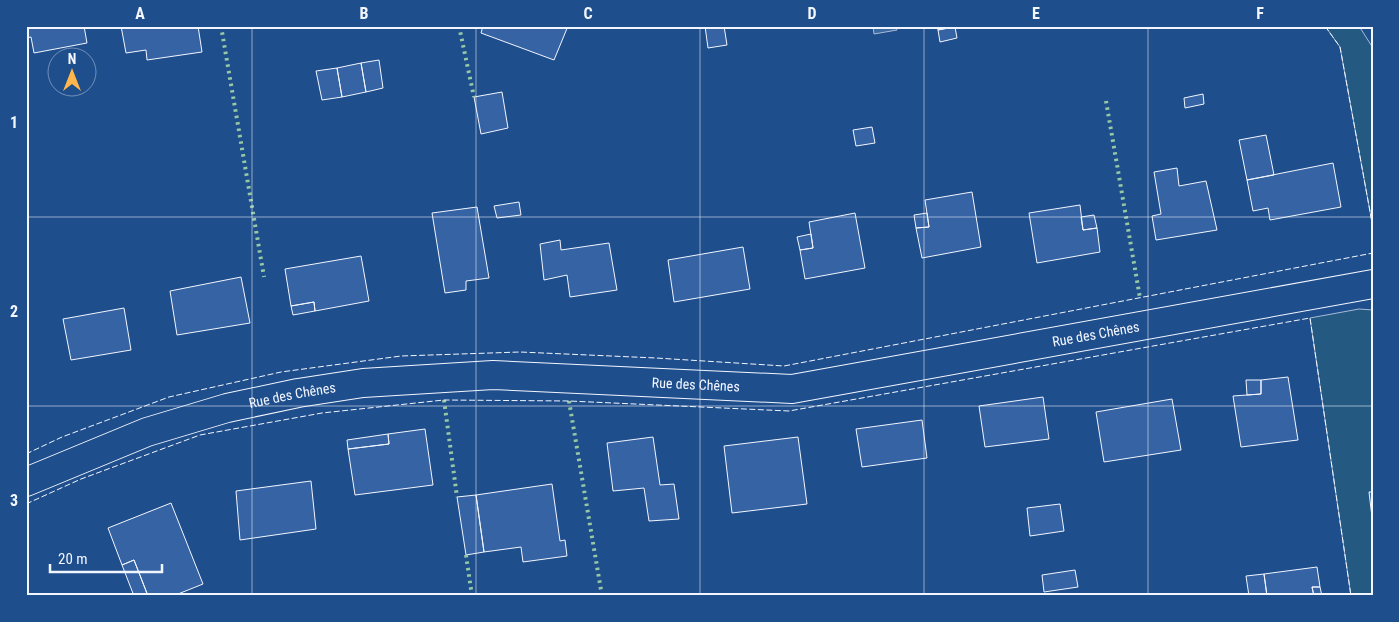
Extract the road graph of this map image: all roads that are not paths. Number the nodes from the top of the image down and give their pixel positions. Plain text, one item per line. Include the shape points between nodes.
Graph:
1 (1373, 284) edge
2 (26, 482) edge

1 - 2 street, Rue des Chênes via 792,388 492,375 363,383 218,410 147,432

